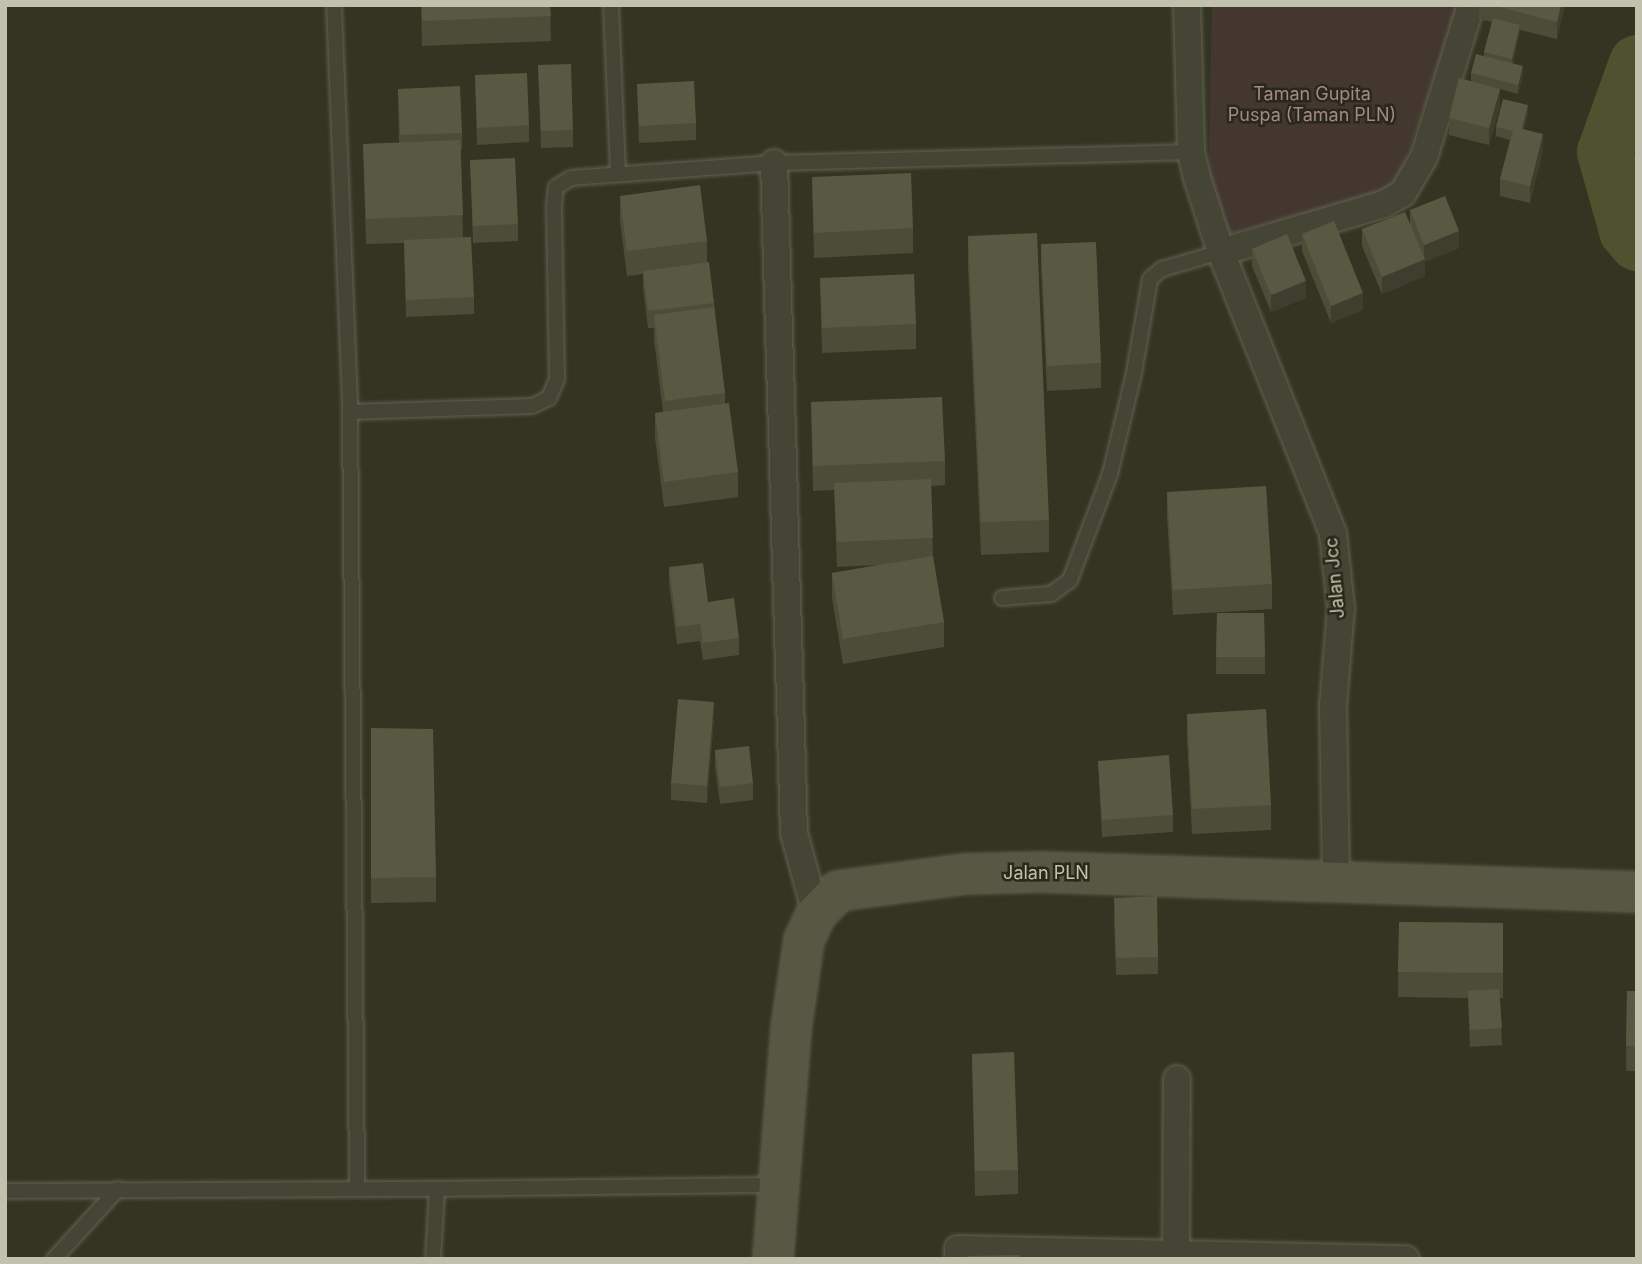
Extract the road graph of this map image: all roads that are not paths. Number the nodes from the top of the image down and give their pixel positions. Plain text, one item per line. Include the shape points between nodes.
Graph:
1 (334, 5) edge
2 (611, 5) edge
3 (1187, 5) edge
4 (1471, 5) edge
5 (1191, 152) junction
6 (774, 163) junction
7 (618, 173) junction
8 (1221, 252) junction
9 (349, 412) junction
10 (1002, 598) dead end
11 (1336, 883) junction
12 (1637, 892) edge
13 (816, 914) junction
14 (1177, 1079) dead end
15 (778, 1185) junction
16 (118, 1189) junction
17 (357, 1189) junction
18 (437, 1189) junction
19 (5, 1191) edge
20 (1176, 1254) junction
21 (1059, 1255) edge
22 (54, 1259) edge
23 (433, 1259) edge
24 (773, 1259) edge
25 (958, 1259) edge
26 (1406, 1259) edge

1 - 9 lane
2 - 7 lane
3 - 5 street, Jalan Jcc
4 - 8 street via 1424,157 1403,193 1384,204
5 - 6 lane
5 - 8 street, Jalan Jcc
6 - 7 lane
6 - 13 street via 794,833
7 - 9 lane via 571,178 556,187 557,379 549,398 533,406
8 - 10 lane via 1162,270 1150,279 1110,474 1070,580 1051,594
8 - 11 street, Jalan Jcc via 1333,534 1341,608 1334,706
9 - 17 lane
11 - 12 street, Jalan PLN
11 - 13 street, Jalan PLN via 1041,872 966,874 838,891
13 - 15 street, Jalan PLN via 804,940 800,966
14 - 20 street
15 - 18 lane
15 - 24 street, Jalan PLN
16 - 17 lane
16 - 19 lane
16 - 22 lane
17 - 18 lane
18 - 23 lane
20 - 21 street
20 - 26 street
21 - 25 street via 958,1249

